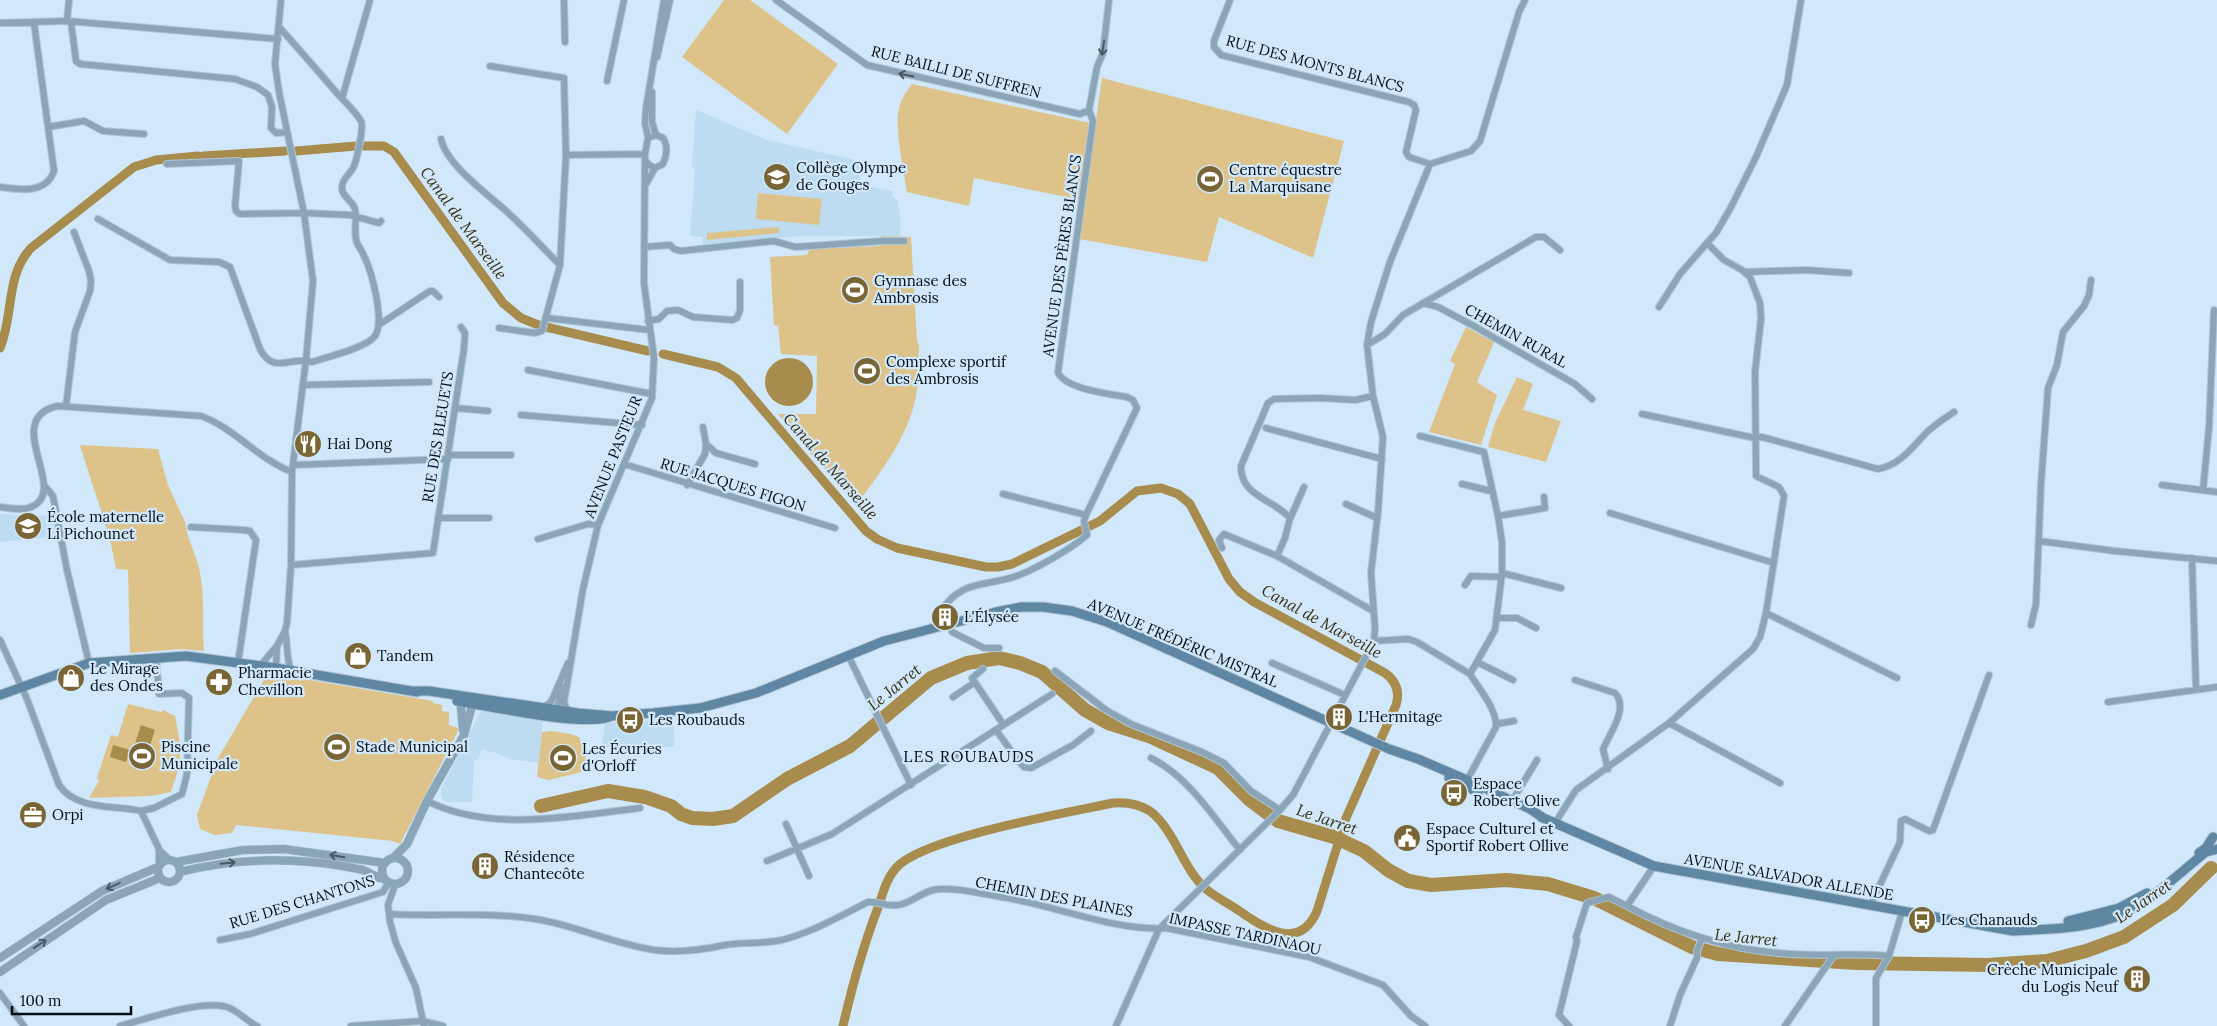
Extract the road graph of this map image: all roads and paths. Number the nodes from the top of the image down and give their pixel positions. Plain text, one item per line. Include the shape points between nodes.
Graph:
1 (69, 0) edge
2 (281, 0) edge
3 (370, 0) edge
4 (562, 0) edge
5 (624, 0) edge
6 (664, 0) edge
7 (670, 0) edge
8 (776, 0) edge
9 (1109, 0) edge
10 (1230, 0) edge
11 (1525, 0) edge
12 (1801, 0) edge
13 (69, 22) junction
14 (34, 23) junction
15 (0, 24) edge
16 (279, 26) junction
17 (278, 39) junction
18 (565, 42) dead end
19 (655, 63) junction
20 (490, 66) dead end
21 (652, 80) junction
22 (607, 81) dead end
23 (342, 98) junction
24 (1089, 110) junction
25 (48, 127) junction
26 (287, 132) junction
27 (144, 134) dead end
28 (656, 135) junction
29 (648, 138) junction
30 (441, 139) dead end
31 (566, 155) junction
32 (645, 157) junction
33 (167, 164) dead end
34 (1430, 164) junction
35 (656, 168) junction
36 (646, 186) junction
37 (0, 187) edge
38 (304, 213) junction
39 (355, 217) junction
40 (98, 219) dead end
41 (381, 221) dead end
42 (74, 232) dead end
43 (904, 241) dead end
44 (1707, 243) junction
45 (644, 247) junction
46 (1560, 250) dead end
47 (560, 265) junction
48 (1745, 272) junction
49 (1849, 273) dead end
50 (2091, 280) dead end
51 (740, 282) dead end
52 (439, 297) dead end
53 (1423, 303) junction
54 (1659, 307) dead end
55 (2214, 310) dead end
56 (546, 320) junction
57 (648, 321) junction
58 (380, 324) junction
59 (461, 327) dead end
60 (499, 328) dead end
61 (649, 330) junction
62 (1367, 346) junction
63 (306, 360) junction
64 (528, 370) dead end
65 (429, 382) dead end
66 (302, 385) junction
67 (652, 394) junction
68 (1373, 396) junction
69 (1592, 399) dead end
70 (66, 406) junction
71 (456, 408) junction
72 (488, 411) dead end
73 (1954, 412) dead end
74 (1642, 414) dead end
75 (521, 415) dead end
76 (642, 425) junction
77 (703, 427) dead end
78 (1266, 428) dead end
79 (1420, 436) dead end
80 (1755, 438) junction
81 (706, 444) junction
82 (511, 455) dead end
83 (448, 457) junction
84 (1382, 459) junction
85 (624, 464) junction
86 (755, 464) dead end
87 (292, 469) junction
88 (1462, 484) dead end
89 (687, 485) junction
90 (2162, 485) dead end
91 (44, 486) junction
92 (1304, 487) dead end
93 (2203, 490) junction
94 (1491, 491) junction
95 (2217, 492) edge
96 (1003, 494) dead end
97 (1544, 497) dead end
98 (1346, 504) dead end
99 (0, 508) edge
100 (1610, 513) dead end
101 (1086, 515) junction
102 (1498, 516) junction
103 (438, 518) junction
104 (489, 518) dead end
105 (1377, 518) junction
106 (1290, 519) junction
107 (598, 525) junction
108 (191, 527) dead end
109 (835, 528) dead end
110 (538, 539) dead end
111 (2039, 541) junction
112 (1222, 548) dead end
113 (1277, 556) junction
114 (2192, 558) junction
115 (2217, 561) edge
116 (1774, 564) junction
117 (291, 565) junction
118 (1501, 575) junction
119 (1465, 585) dead end
120 (1562, 588) dead end
121 (1373, 611) junction
122 (1766, 613) junction
123 (1497, 618) junction
124 (948, 624) junction
125 (2031, 625) dead end
126 (937, 627) junction
127 (1536, 628) dead end
128 (285, 631) junction
129 (0, 640) edge
130 (1374, 641) junction
131 (277, 646) junction
132 (572, 647) junction
133 (999, 648) dead end
134 (848, 655) junction
135 (156, 658) junction
136 (286, 659) junction
137 (1477, 662) junction
138 (89, 663) junction
139 (238, 663) junction
140 (1272, 663) dead end
141 (260, 666) junction
142 (278, 669) junction
143 (983, 669) dead end
144 (291, 671) junction
145 (565, 671) junction
146 (1054, 671) dead end
147 (1470, 674) junction
148 (1988, 675) dead end
149 (1897, 678) dead end
150 (1513, 680) dead end
151 (1574, 680) dead end
152 (975, 682) junction
153 (22, 687) junction
154 (2217, 687) edge
155 (2196, 689) junction
156 (1052, 694) dead end
157 (0, 695) edge
158 (1345, 695) junction
159 (954, 697) dead end
160 (460, 698) junction
161 (473, 701) junction
162 (2108, 702) dead end
163 (541, 707) junction
164 (556, 713) junction
165 (567, 715) junction
166 (1514, 721) dead end
167 (1331, 723) junction
168 (1669, 723) junction
169 (1003, 724) junction
170 (1496, 724) junction
171 (996, 730) junction
172 (1091, 731) dead end
173 (464, 735) junction
174 (1389, 749) joint
175 (1151, 758) dead end
176 (1537, 760) dead end
177 (1608, 768) junction
178 (1465, 783) junction
179 (1780, 783) dead end
180 (911, 784) junction
181 (1512, 800) junction
182 (427, 801) junction
183 (640, 808) dead end
184 (142, 811) junction
185 (1279, 811) junction
186 (1545, 819) junction
187 (1555, 823) junction
188 (786, 824) dead end
189 (2216, 827) edge
190 (2213, 836) junction
191 (407, 844) junction
192 (2217, 848) edge
193 (159, 849) junction
194 (797, 849) junction
195 (1240, 850) junction
196 (393, 858) junction
197 (173, 861) junction
198 (767, 861) dead end
199 (385, 862) junction
200 (406, 864) junction
201 (159, 866) junction
202 (1654, 866) junction
203 (180, 872) junction
204 (809, 876) dead end
205 (160, 878) junction
206 (389, 882) junction
207 (1627, 906) junction
208 (1870, 906) junction
209 (1902, 912) junction
210 (390, 914) junction
211 (1160, 929) junction
212 (2038, 929) junction
213 (220, 940) dead end
214 (1699, 944) junction
215 (0, 958) edge
216 (1888, 958) junction
217 (1831, 959) junction
218 (0, 972) edge
219 (0, 993) edge
220 (423, 1023) edge
221 (24, 1026) edge
222 (120, 1026) edge
223 (257, 1026) edge
224 (351, 1026) edge
225 (443, 1026) edge
226 (1116, 1026) edge
227 (1425, 1026) edge
228 (1569, 1026) edge
229 (1670, 1026) edge
230 (1784, 1026) edge
231 (1876, 1026) edge

1 - 13 street
2 - 16 street
3 - 23 street
4 - 18 street
5 - 22 street
6 - 19 street
7 - 19 street
24 -> 8 street, RUE BAILLI DE SUFFREN via 1080,114 867,65
9 -> 24 street, AVENUE DES PÈRES BLANCS via 1103,53
10 - 34 street, RUE DES MONTS BLANCS via 1214,41 1216,52 1221,56 1409,102 1416,110 1406,152 1409,157
11 - 34 street via 1480,141 1471,151
12 - 44 street via 1787,85 1730,209
13 - 14 street
13 - 17 street
13 - 26 street via 76,61 80,64 235,79 263,90 271,101 271,128 276,133
14 - 15 street
14 - 25 street
16 - 17 street
16 - 23 street
17 - 26 street via 275,64
19 - 21 street
20 - 31 street via 564,78
21 - 28 street via 652,122
21 - 29 street via 646,108
23 - 39 street via 363,128 358,140 359,152 342,188 354,205
24 - 101 street, AVENUE DES PÈRES BLANCS via 1093,121 1058,372 1063,381 1074,386 1127,397 1133,400 1136,408
25 - 27 street via 84,121 103,131
25 - 37 street via 54,171 47,184 29,190
26 - 38 street
28 - 29 street
28 - 35 street via 664,140 666,152 663,164
29 - 32 street
30 - 47 street via 443,150
31 - 32 street
31 - 47 street
32 - 35 street via 649,165
32 - 36 street, AVENUE PASTEUR
33 - 38 street via 239,161 236,211 240,214
34 - 62 street via 1390,262
35 - 36 street, AVENUE PASTEUR
36 - 45 street, AVENUE PASTEUR
38 - 39 street
38 - 63 street via 313,281
39 - 41 street
39 - 58 street via 355,238 369,270
40 - 63 street via 170,260 230,267 264,355 275,363
42 - 70 street via 91,281 75,332
43 - 45 street via 795,247 774,241 682,251 670,245
44 - 48 street via 1724,260
44 - 54 street via 1680,274
45 - 57 street, AVENUE PASTEUR
46 - 53 street via 1544,237 1536,238
47 - 56 street
48 - 49 street via 1806,270
48 - 80 street via 1760,303 1761,319 1755,372
50 - 111 street via 2084,306 2063,332 2057,365 2048,388
51 - 57 street via 737,318 693,318 678,310 667,311 659,319
52 - 58 street via 430,291
53 - 62 street
53 - 69 street, CHEMIN RURAL via 1472,325 1575,384
55 - 93 street
56 - 60 street via 542,331 535,333
56 - 61 street
57 - 61 street, AVENUE PASTEUR
58 - 63 street via 374,337 366,343 312,362
59 - 71 street, RUE DES BLEUETS via 466,332
61 - 67 street, AVENUE PASTEUR via 654,358
62 - 68 street
63 - 66 street
64 - 67 street
65 - 66 street
66 - 87 street
67 - 76 street, AVENUE PASTEUR
68 - 84 street via 1383,437
68 - 106 street via 1355,400 1274,399 1268,403 1241,466 1241,475 1247,488
70 - 87 street via 201,416 213,421 268,461
70 - 91 street via 47,408 34,424
71 - 72 street
71 - 83 street, RUE DES BLEUETS
73 - 80 street via 1887,468 1878,469 1762,437
74 - 80 street
75 - 76 street
76 - 85 street, AVENUE PASTEUR
77 - 81 street
78 - 84 street
79 - 94 street via 1484,452
80 - 116 street via 1756,476 1779,487 1784,496
81 - 86 street via 716,453
81 - 89 street via 705,454
82 - 83 street
83 - 87 street
83 - 103 street, RUE DES BLEUETS
84 - 105 street
85 - 89 street, RUE JACQUES FIGON
85 - 107 street, AVENUE PASTEUR
87 - 117 street
88 - 94 street
89 - 109 street, RUE JACQUES FIGON
90 - 93 street
91 - 99 street via 40,499 31,507
91 - 138 street via 53,496
92 - 106 street
93 - 95 street
94 - 102 street
96 - 101 street
97 - 102 street via 1545,508
98 - 105 street
100 - 116 street
101 - 126 street, AVENUE DES PÈRES BLANCS via 1083,539 1010,578 962,589 941,611
102 - 118 street via 1502,542
103 - 104 street
103 - 117 street, RUE DES BLEUETS via 433,553
105 - 121 street via 1371,573
106 - 113 street
107 - 110 street via 588,524
107 - 132 street, AVENUE PASTEUR
108 - 139 street via 250,531 256,540
111 - 114 street
111 - 125 street via 2036,604
112 - 113 street via 1219,540 1228,534
113 - 121 street
114 - 115 street
114 - 155 street
116 - 122 street
117 - 128 street
118 - 119 street via 1471,576
118 - 120 street
118 - 123 street
121 - 130 street
122 - 149 street
122 - 168 street via 1760,637 1753,649
123 - 127 street via 1518,618
123 - 137 street via 1495,630
124 - 126 main road, AVENUE FRÉDÉRIC MISTRAL
124 - 133 street via 952,632 984,648
124 - 167 main road, AVENUE FRÉDÉRIC MISTRAL via 1021,607 1057,608 1091,615
126 - 134 main road, AVENUE FRÉDÉRIC MISTRAL via 884,641
128 - 131 street
128 - 136 street via 288,644
129 - 153 street
130 - 147 street via 1408,639 1418,642
130 - 158 street
131 - 141 street
131 - 142 street
132 - 145 street, AVENUE PASTEUR
132 - 165 street, AVENUE PASTEUR via 564,702
134 - 165 main road, AVENUE FRÉDÉRIC MISTRAL via 756,693 700,708 612,716
134 - 180 street
135 - 138 main road, AVENUE FRÉDÉRIC MISTRAL
135 - 139 main road, AVENUE FRÉDÉRIC MISTRAL via 199,657
135 - 184 street via 160,694 182,693 189,698 187,774 182,794
136 - 142 street
136 - 144 street
137 - 147 street
137 - 150 street
138 - 153 main road, AVENUE FRÉDÉRIC MISTRAL
139 - 141 main road, AVENUE FRÉDÉRIC MISTRAL
140 - 158 street
141 - 142 main road, AVENUE FRÉDÉRIC MISTRAL
142 - 144 main road, AVENUE FRÉDÉRIC MISTRAL
143 - 152 street via 972,678
144 - 160 main road, AVENUE FRÉDÉRIC MISTRAL
145 - 163 street, AVENUE PASTEUR via 552,700
145 - 164 street, AVENUE PASTEUR
146 - 185 street via 1106,710 1131,724 1224,763 1251,791
147 - 170 street via 1494,712
148 - 208 street via 1934,830 1929,831 1906,819 1901,821 1900,842
151 - 177 street via 1615,693 1620,698 1621,711 1603,749
152 - 159 street
152 - 169 street
153 - 157 main road, AVENUE FRÉDÉRIC MISTRAL
153 - 184 street via 64,792 80,802
154 - 155 street
155 - 162 street
156 - 169 street
158 - 167 street
160 - 161 main road, AVENUE FRÉDÉRIC MISTRAL
160 - 173 street
161 - 163 main road, AVENUE FRÉDÉRIC MISTRAL
161 - 164 main road, AVENUE FRÉDÉRIC MISTRAL
161 - 173 street
163 - 164 main road, AVENUE FRÉDÉRIC MISTRAL
164 - 165 main road, AVENUE FRÉDÉRIC MISTRAL
166 - 170 street
167 - 174 main road, AVENUE FRÉDÉRIC MISTRAL
167 - 185 street via 1297,788
168 - 177 street
168 - 179 street
169 - 171 street
170 - 178 street via 1492,738
171 - 172 street via 1020,763 1032,768
171 - 180 street
173 - 182 street
174 - 178 main road, AVENUE SALVADOR ALLENDE via 1418,758
175 - 195 street via 1168,766 1183,780
176 - 181 street
177 - 187 street via 1576,790
178 - 181 main road, AVENUE SALVADOR ALLENDE
178 - 186 main road, AVENUE SALVADOR ALLENDE
180 - 194 street via 832,834
181 - 186 main road, AVENUE SALVADOR ALLENDE
182 - 183 street via 459,814 524,820
182 - 191 street
184 - 193 street
185 - 195 street
186 - 187 main road, AVENUE SALVADOR ALLENDE
187 - 202 main road, AVENUE SALVADOR ALLENDE
188 - 194 street
189 - 190 main road
190 - 192 main road
190 - 212 main road, AVENUE SALVADOR ALLENDE via 2206,848 2142,896 2119,908
191 - 196 street
191 - 200 street
192 - 212 main road, AVENUE SALVADOR ALLENDE via 2206,852 2146,901 2121,914 2066,927
193 - 197 street
193 - 201 street
194 - 198 street
194 - 204 street
195 - 211 street
196 - 199 street
196 - 200 street
199 -> 197 street via 284,850 243,850
197 - 201 street via 164,860
197 - 203 street
199 - 206 street via 382,871
200 - 206 street via 408,876 403,883
201 - 205 street
201 -> 215 street via 102,891
202 - 207 street
202 - 208 main road, AVENUE SALVADOR ALLENDE
203 - 205 street via 174,881 166,882
203 -> 206 street via 216,864 283,859 364,870
218 -> 205 street via 106,900
206 - 210 street
206 - 213 street, RUE DES CHANTONS via 383,892 250,934
207 - 214 street
207 - 228 street via 1609,897 1587,903 1585,907 1559,1015
208 - 209 main road, AVENUE SALVADOR ALLENDE
209 - 212 main road, AVENUE SALVADOR ALLENDE via 2013,930
209 - 216 street
210 - 211 street, CHEMIN DES PLAINES via 540,920 653,950 704,950 783,939 827,924 872,902 886,906 901,905 926,892 942,889 1003,897 1117,923
210 - 220 street via 396,943 416,988
211 - 226 street
211 - 227 street, IMPASSE TARDINAOU via 1309,957 1384,985 1411,1016
214 - 217 street
214 - 229 street via 1697,958
216 - 217 street via 1852,953
216 - 231 street via 1876,978
217 - 230 street
219 - 221 street
220 - 224 street
220 - 225 street
222 - 223 street via 210,1005 226,1006

